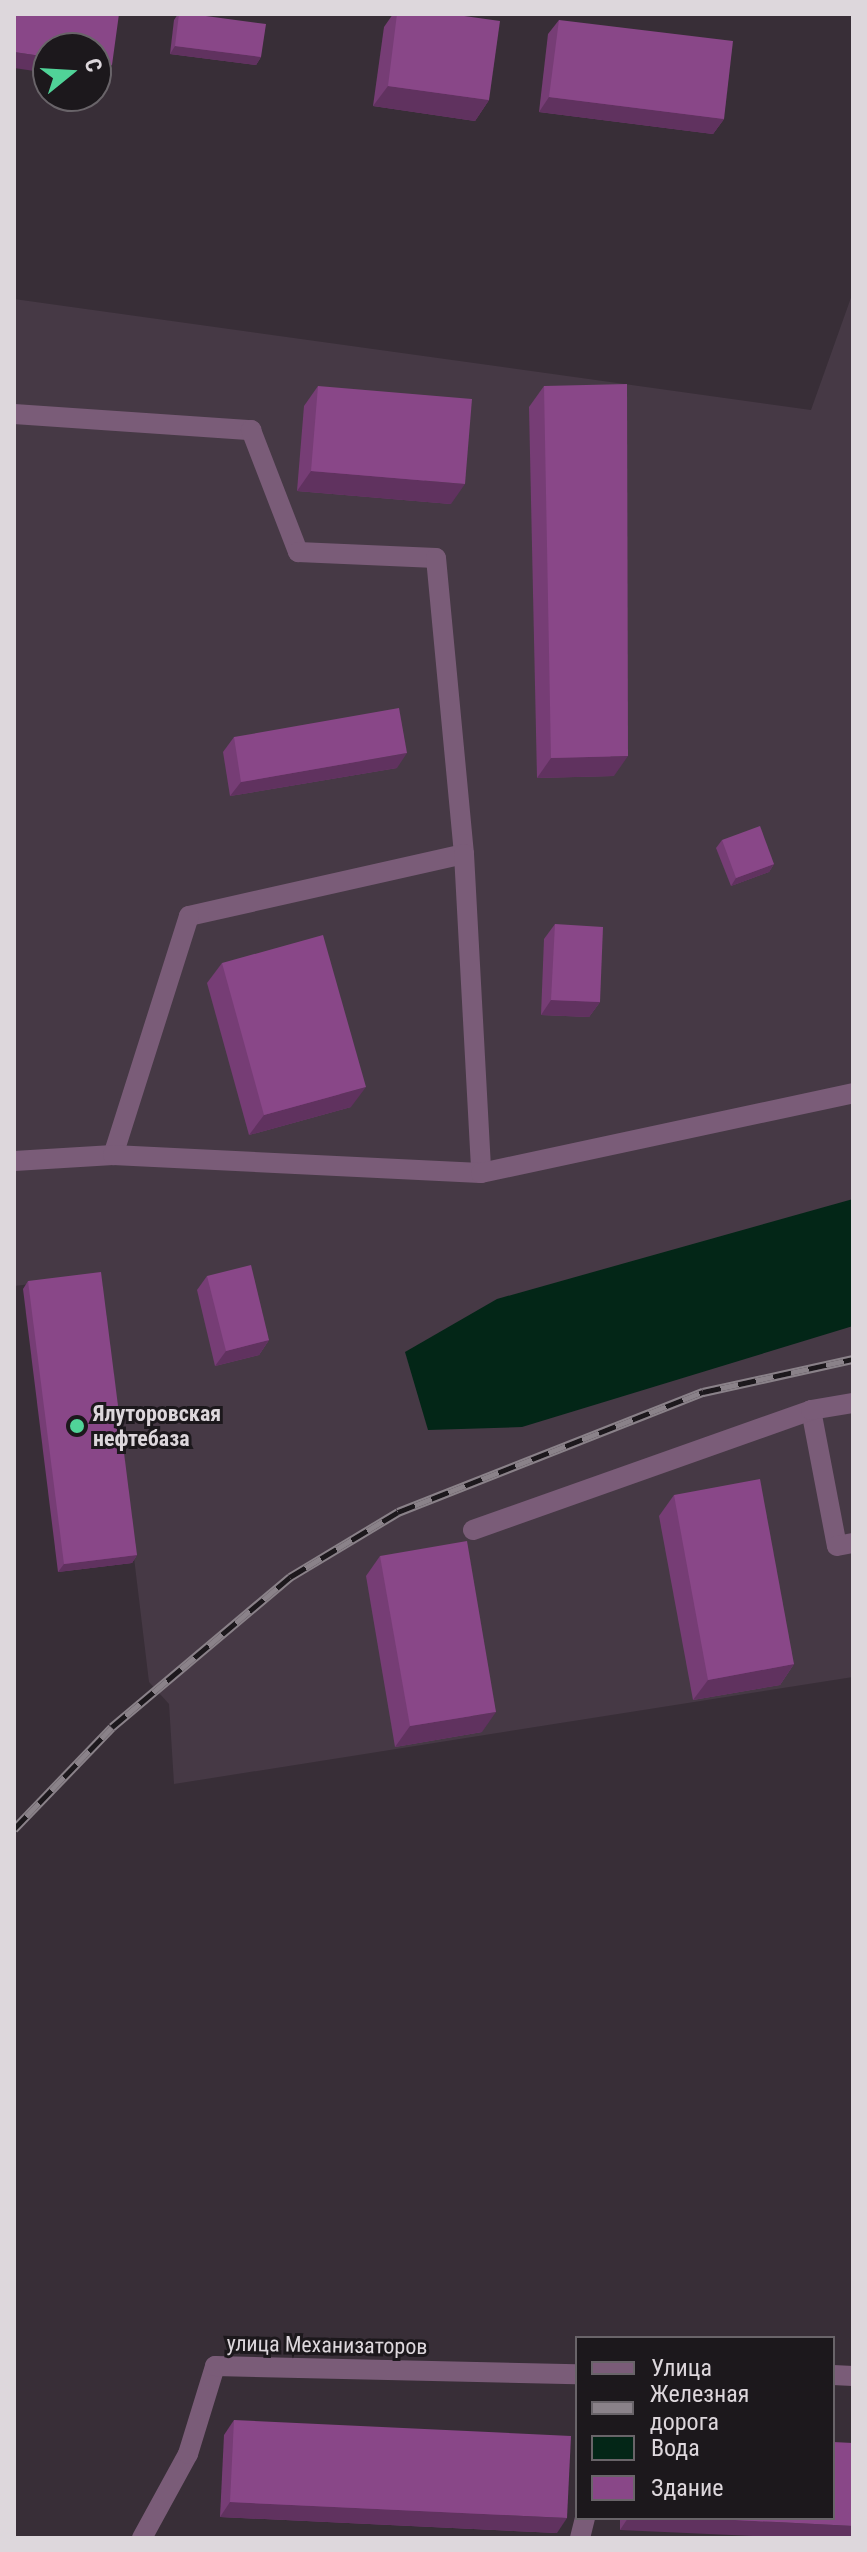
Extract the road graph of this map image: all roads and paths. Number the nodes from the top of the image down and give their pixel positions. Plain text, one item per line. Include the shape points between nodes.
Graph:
1 (14, 414) edge
2 (464, 854) junction
3 (853, 1093) edge
4 (113, 1155) junction
5 (14, 1161) edge
6 (481, 1173) junction
7 (853, 1403) edge
8 (811, 1410) junction
9 (473, 1530) dead end
10 (853, 1543) edge
11 (575, 2374) edge
12 (142, 2538) edge

1 - 2 street via 251,430 298,552 436,558
2 - 4 street via 189,916
2 - 6 street
3 - 6 street
4 - 5 street
4 - 6 street
7 - 8 street
8 - 9 street
8 - 10 street via 837,1546
11 - 12 street, улица Механизаторов via 215,2366 188,2454

